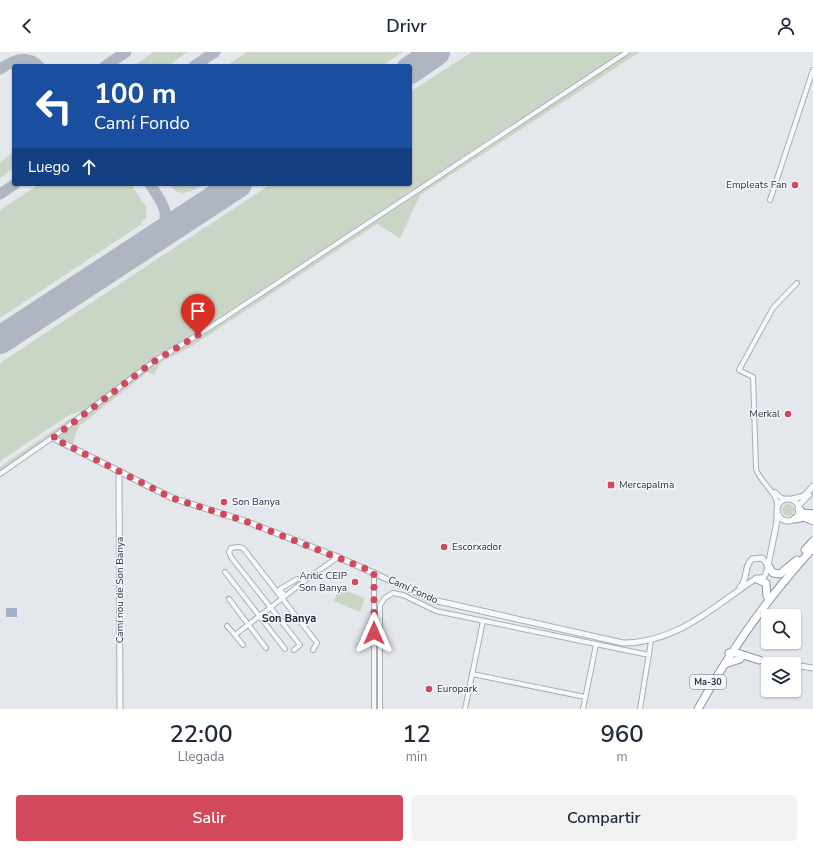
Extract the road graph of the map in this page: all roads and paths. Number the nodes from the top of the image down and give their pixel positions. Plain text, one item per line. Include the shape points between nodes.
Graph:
1 (627, 52) edge
2 (813, 70) edge
3 (770, 200) dead end
4 (797, 283) dead end
5 (53, 438) junction
6 (121, 472) junction
7 (0, 474) edge
8 (813, 486) edge
9 (768, 487) junction
10 (813, 490) edge
11 (788, 499) junction
12 (777, 506) junction
13 (799, 508) junction
14 (777, 513) junction
15 (813, 514) edge
16 (792, 520) junction
17 (813, 521) edge
18 (775, 533) junction
19 (813, 541) edge
20 (772, 546) junction
21 (813, 548) edge
22 (338, 557) junction
23 (759, 558) junction
24 (792, 564) junction
25 (768, 566) junction
26 (747, 568) junction
27 (225, 572) dead end
28 (374, 572) junction
29 (307, 579) junction
30 (757, 579) junction
31 (737, 592) junction
32 (767, 596) junction
33 (283, 597) junction
34 (228, 599) dead end
35 (270, 608) junction
36 (260, 616) junction
37 (754, 616) junction
38 (483, 621) junction
39 (249, 625) junction
40 (227, 626) dead end
41 (235, 635) junction
42 (651, 641) junction
43 (596, 645) junction
44 (243, 646) dead end
45 (266, 648) dead end
46 (285, 649) dead end
47 (294, 650) dead end
48 (313, 650) dead end
49 (734, 650) junction
50 (649, 655) junction
51 (743, 657) junction
52 (759, 660) edge
53 (801, 666) edge
54 (722, 667) junction
55 (813, 668) edge
56 (472, 674) junction
57 (585, 697) junction
58 (120, 709) edge
59 (374, 709) edge
60 (380, 709) edge
61 (465, 709) edge
62 (583, 709) edge
63 (640, 709) edge
64 (694, 709) edge
65 (698, 709) edge

1 - 5 street via 209,328 153,362
2 - 3 street
4 - 9 street via 773,308 739,370 753,377 756,466 760,478
5 - 6 street, Camí Fondo
5 - 7 street
6 - 22 street, Camí Fondo via 172,498 245,521
6 - 58 street, Camí nou de Son Banya
8 - 11 street via 802,497
9 - 11 street via 780,497
9 - 12 street via 777,499
10 - 13 street
11 - 12 street
11 - 13 street via 796,502
12 - 14 street
13 - 15 highway via 803,513
13 - 16 street via 798,514
14 - 16 street via 782,520
14 - 18 street
16 - 17 highway via 806,517
16 - 18 street via 782,524
18 - 20 street
19 - 24 highway, Ma-30
20 - 23 street via 767,555
20 - 25 street
21 - 37 highway, Ma-30
22 - 28 street, Camí Fondo
22 - 29 street
23 - 25 street via 765,560
23 - 26 street via 750,560
24 - 25 highway via 778,574 772,572
24 - 32 highway, Ma-30
25 - 30 street via 765,576
26 - 30 street via 750,576
26 - 31 street via 745,582
27 - 36 street
28 - 42 street, Camí Fondo via 433,600 623,643
28 - 59 street
29 - 33 street
29 - 33 street via 297,579 280,589
30 - 31 street, Camí Fondo
30 - 32 highway via 766,583
31 - 42 street, Camí Fondo via 692,624
32 - 37 highway, Ma-30
33 - 35 street
33 - 35 street via 243,548 231,548 231,557
33 - 48 street via 317,643
34 - 39 street
35 - 36 street
35 - 47 street via 300,645
36 - 39 street
36 - 46 street
37 - 49 highway, Ma-30
37 - 51 highway via 741,644
37 - 64 highway, Ma-30 via 724,656
38 - 43 street
38 - 56 street
38 - 60 street via 436,611 404,595 393,593 385,598 380,605
39 - 41 street
39 - 45 street
40 - 41 street
41 - 44 street
42 - 50 street
43 - 50 street
43 - 57 street
49 - 51 highway via 735,657
49 - 54 highway
49 - 64 highway via 728,654
50 - 63 street
51 - 52 highway
51 - 54 highway
53 - 55 street
54 - 65 highway
56 - 57 street
56 - 61 street
57 - 62 street

